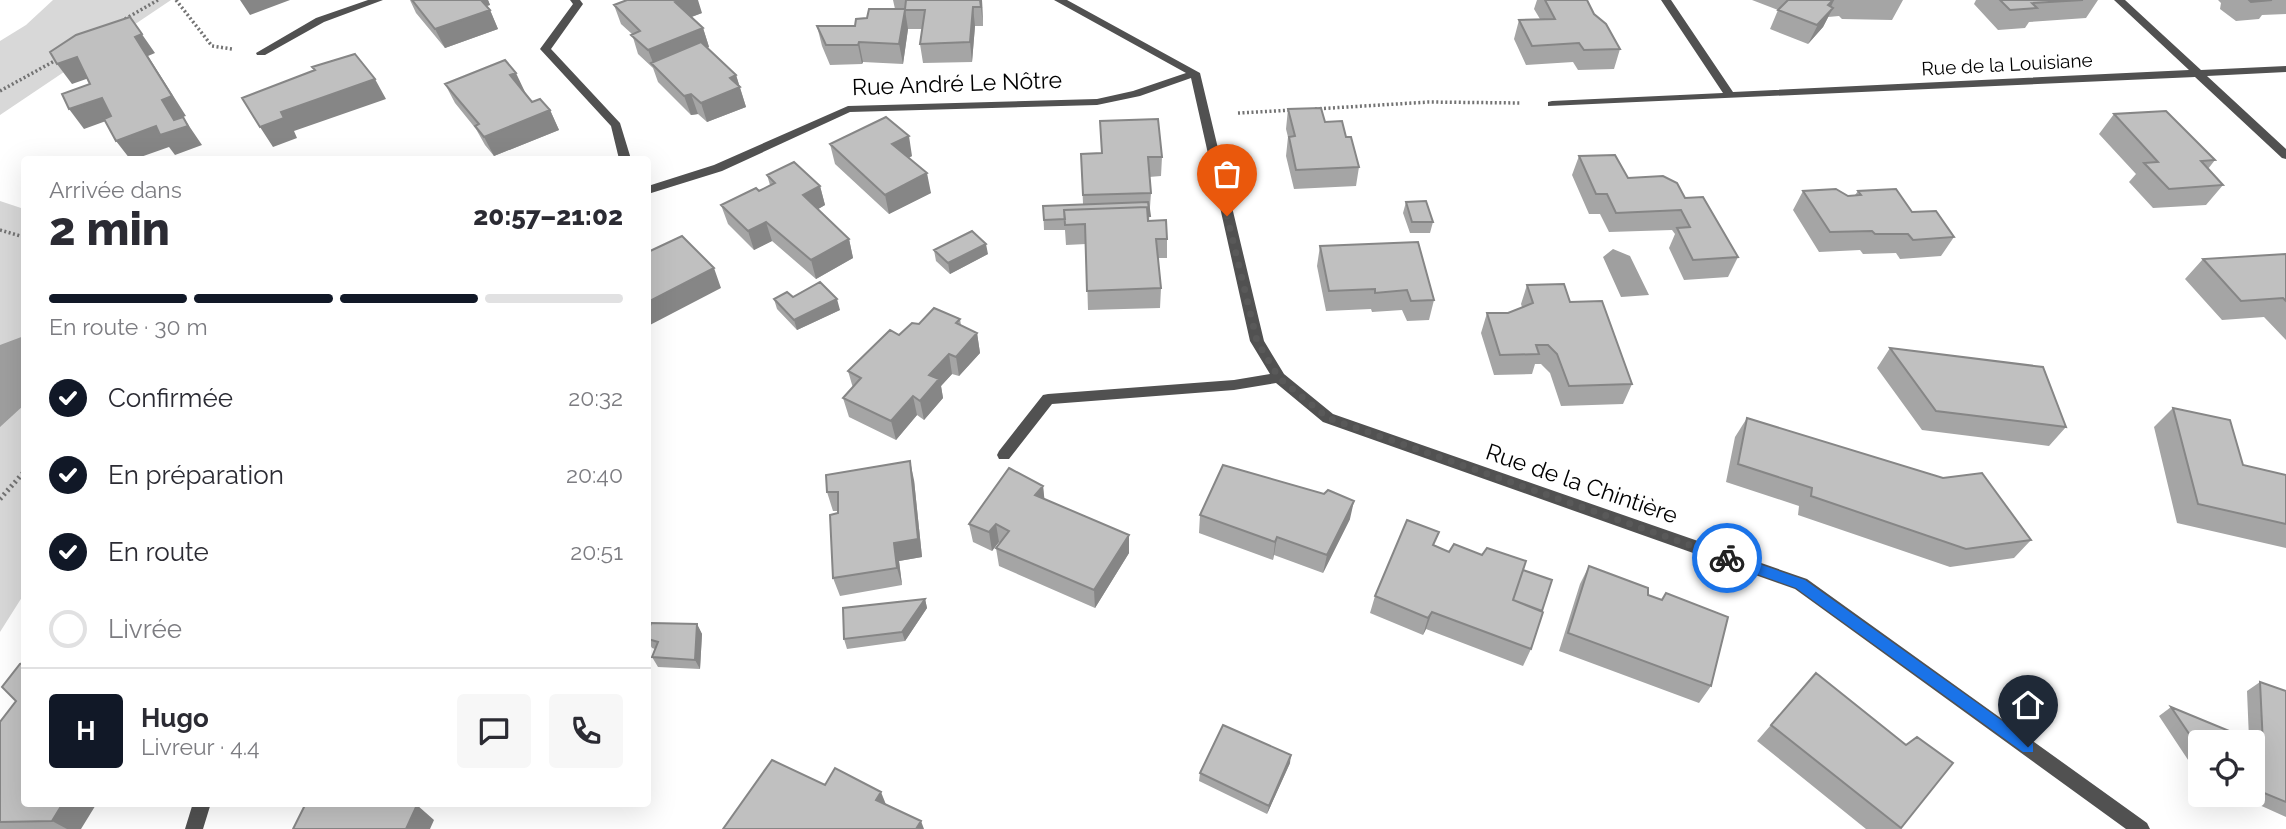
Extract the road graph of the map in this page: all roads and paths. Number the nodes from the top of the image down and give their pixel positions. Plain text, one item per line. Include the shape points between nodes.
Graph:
1 (158, 0) edge
2 (176, 0) edge
3 (378, 0) edge
4 (575, 0) edge
5 (1059, 0) edge
6 (1666, 0) edge
7 (2119, 0) edge
8 (114, 26) edge
9 (261, 53) joint
10 (60, 58) edge
11 (2286, 69) edge
12 (1195, 73) junction
13 (2196, 73) junction
14 (0, 91) edge
15 (1730, 95) junction
16 (1552, 104) joint
17 (1310, 109) edge
18 (1296, 110) edge
19 (1203, 115) junction
20 (2286, 155) edge
21 (624, 156) edge
22 (651, 190) edge
23 (0, 230) edge
24 (21, 236) edge
25 (1279, 378) junction
26 (1004, 455) dead end
27 (21, 475) edge
28 (0, 499) edge
29 (201, 807) edge
30 (194, 829) edge
31 (2141, 829) edge

1 - 8 path
2 - 9 path via 212,46
3 - 9 street via 320,20
4 - 21 street via 578,4 545,49 616,125
5 - 12 street
6 - 15 street
7 - 13 street
10 - 14 path
11 - 13 street, Rue de la Louisiane
12 - 19 street, Rue de la Chintière
12 - 22 street, Rue André Le Nôtre via 1097,102 848,109 719,168
13 - 15 street, Rue de la Louisiane
13 - 20 street
15 - 16 street, Rue de la Louisiane
16 - 17 path via 1429,102
18 - 19 path
19 - 25 street, Rue de la Chintière via 1257,341
23 - 24 path
25 - 26 street via 1048,399
25 - 31 street, Rue de la Chintière via 1328,418 1801,584
27 - 28 path
29 - 30 street

